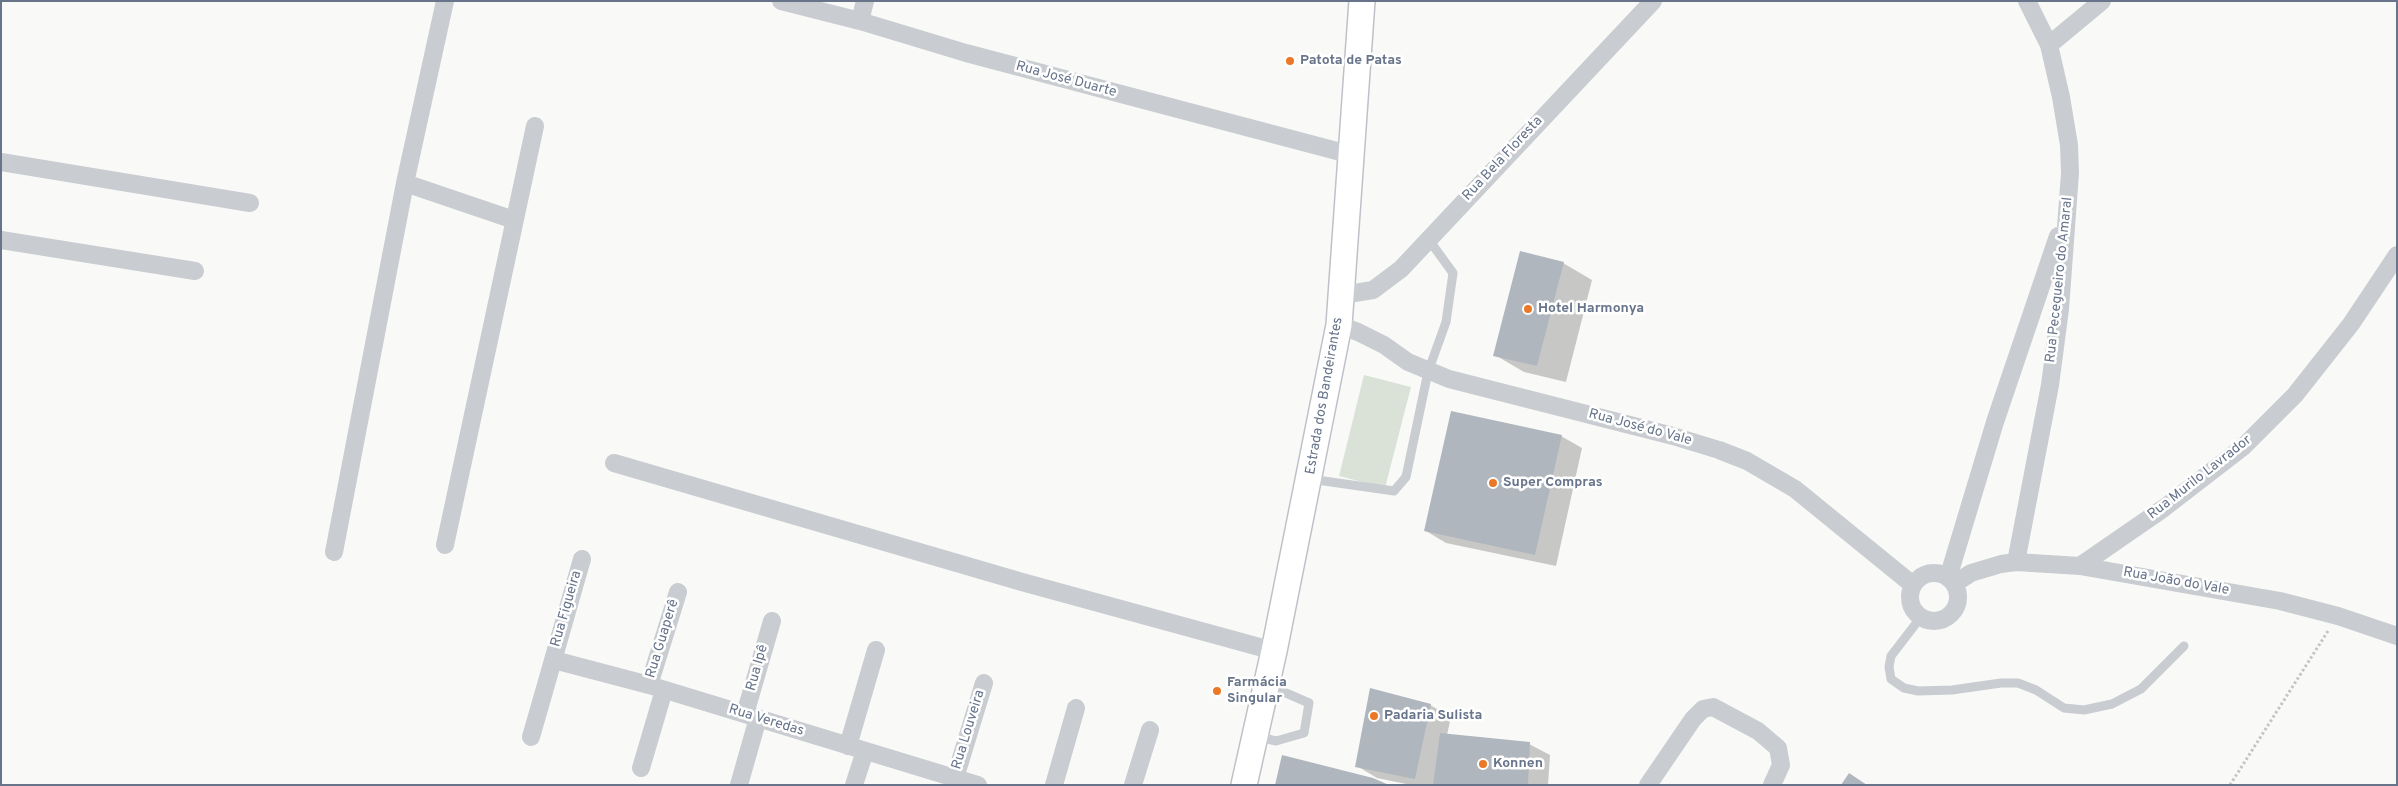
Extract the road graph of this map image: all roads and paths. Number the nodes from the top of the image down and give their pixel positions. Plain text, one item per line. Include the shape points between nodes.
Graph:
1 (445, 1) edge
2 (781, 1) edge
3 (865, 1) edge
4 (1362, 1) edge
5 (1652, 1) edge
6 (2027, 1) edge
7 (2102, 1) edge
8 (812, 5) edge
9 (860, 21) junction
10 (2049, 45) junction
11 (536, 126) dead end
12 (1352, 155) junction
13 (1, 162) edge
14 (405, 184) junction
15 (2068, 200) junction
16 (250, 203) dead end
17 (514, 220) junction
18 (1, 240) edge
19 (1429, 240) junction
20 (2397, 255) edge
21 (195, 271) dead end
22 (1342, 295) junction
23 (1339, 325) junction
24 (1428, 372) junction
25 (614, 463) dead end
26 (1310, 479) junction
27 (445, 544) dead end
28 (334, 552) dead end
29 (582, 559) dead end
30 (2016, 562) junction
31 (2080, 566) junction
32 (1951, 581) junction
33 (1913, 585) junction
34 (678, 592) dead end
35 (2338, 616) junction
36 (1921, 617) junction
37 (772, 621) dead end
38 (2397, 636) edge
39 (2184, 646) dead end
40 (876, 650) dead end
41 (1274, 652) junction
42 (554, 660) junction
43 (984, 682) dead end
44 (656, 687) junction
45 (1266, 690) junction
46 (1076, 708) dead end
47 (751, 716) junction
48 (1150, 730) dead end
49 (1255, 736) junction
50 (531, 737) dead end
51 (856, 748) junction
52 (641, 768) dead end
53 (967, 782) edge
54 (739, 785) edge
55 (854, 785) edge
56 (1054, 785) edge
57 (1133, 785) edge
58 (1244, 785) edge
59 (1648, 785) edge
60 (1772, 785) edge
61 (2230, 785) edge

1 - 14 street
2 - 8 street, Rua José Duarte
3 - 9 street
4 - 12 main road, Estrada dos Bandeirantes
5 - 19 street, Rua Bela Floresta
6 - 10 street, Rua Pecegueiro do Amaral
7 - 10 street
8 - 9 street, Rua José Duarte
9 - 12 street, Rua José Duarte via 976,56
10 - 15 street, Rua Pecegueiro do Amaral via 2069,145
11 - 17 street
12 - 22 main road, Estrada dos Bandeirantes
13 - 16 street
14 - 17 street
14 - 28 street
15 - 30 street, Rua Pecegueiro do Amaral via 2060,309 2050,385
15 - 32 street via 1995,422
17 - 27 street
18 - 21 street
19 - 22 street, Rua Bela Floresta via 1401,269 1373,290
19 - 24 lane via 1453,273 1446,322
20 - 31 street, Rua Murilo Lavrador via 2351,324 2295,395 2243,447 2164,508
22 - 23 main road, Estrada dos Bandeirantes
23 - 24 street, Rua José do Vale via 1358,332
23 - 26 main road, Estrada dos Bandeirantes
24 - 26 lane via 1406,477 1394,490
24 - 33 street, Rua José do Vale via 1673,436 1747,461 1795,489
25 - 41 street
26 - 41 main road, Estrada dos Bandeirantes
29 - 42 street, Rua Figueira via 557,639
30 - 31 street, Rua João do Vale
30 - 32 street, Rua João do Vale via 1984,568
31 - 35 street, Rua João do Vale via 2280,601
32 - 33 street via 1933,573
32 - 36 street via 1957,600 1950,614 1937,621
33 - 36 street via 1910,601
34 - 44 street, Rua Guaperê
35 - 38 street, Rua João do Vale
35 - 61 path
36 - 39 lane via 1891,656 1891,679 1904,688 1952,690 2018,683 2064,708 2084,710 2112,704 2141,689
37 - 47 street, Rua Ipê
40 - 51 street
41 - 45 main road, Estrada dos Bandeirantes
42 - 44 street, Rua Veredas
42 - 50 street, Rua Figueira
43 - 53 street, Rua Louveira
44 - 47 street, Rua Veredas
44 - 52 street, Rua Guaperê
45 - 49 main road, Estrada dos Bandeirantes
45 - 49 lane via 1286,693 1308,703 1304,733 1276,741
46 - 56 street
47 - 51 street, Rua Veredas
47 - 54 street, Rua Ipê
48 - 57 street
49 - 58 main road, Estrada dos Bandeirantes
51 - 53 street, Rua Veredas
51 - 55 street
59 - 60 street via 1692,719 1703,709 1714,707 1758,731 1778,748 1780,766

